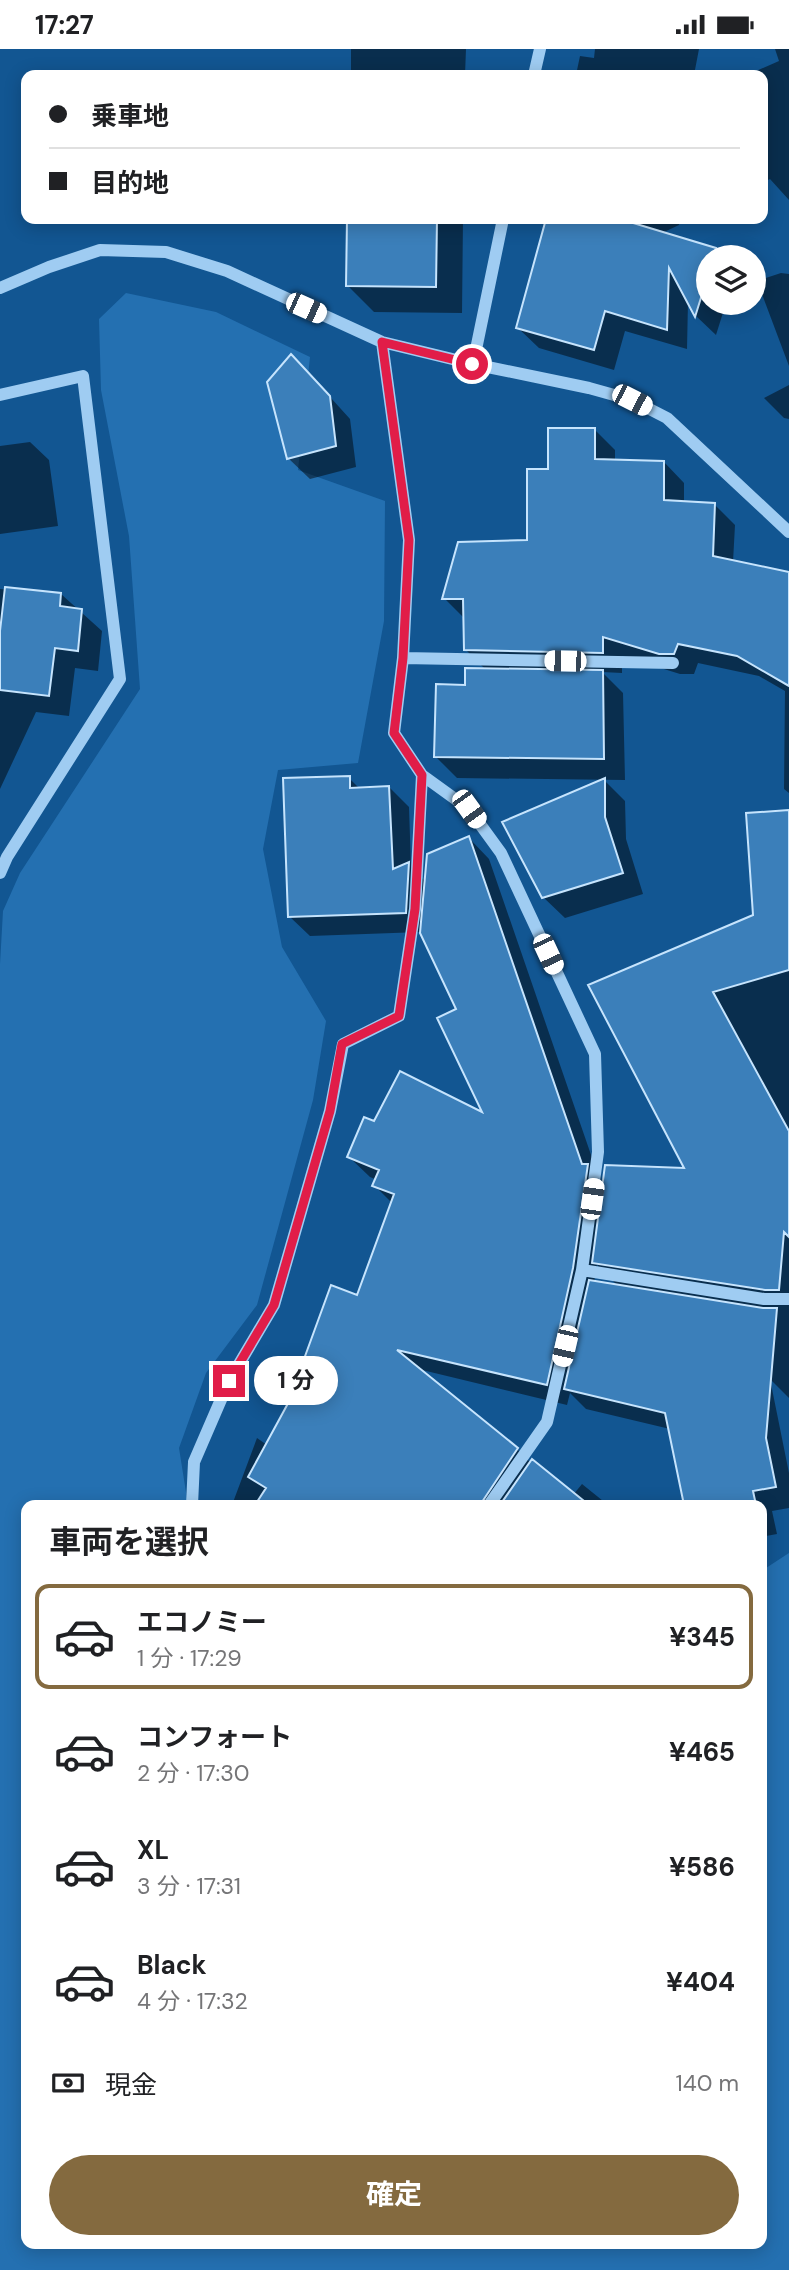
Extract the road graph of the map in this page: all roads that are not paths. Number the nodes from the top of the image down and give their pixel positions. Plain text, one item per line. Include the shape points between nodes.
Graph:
1 (540, 49) edge
2 (535, 70) edge
3 (502, 224) edge
4 (0, 288) edge
5 (382, 342) junction
6 (472, 364) junction
7 (0, 395) edge
8 (789, 532) edge
9 (403, 658) junction
10 (673, 663) dead end
11 (422, 775) junction
12 (0, 873) edge
13 (582, 1270) junction
14 (789, 1299) edge
15 (192, 1500) edge
16 (492, 1500) edge

1 - 2 street
3 - 6 street
4 - 5 street via 100,250 166,252 227,271
5 - 6 street
5 - 9 street via 409,540
6 - 8 street via 589,388 632,400 667,418
7 - 12 street via 83,376 120,680
9 - 10 street
9 - 11 street via 394,733
11 - 13 street via 469,809 501,853 595,1054 598,1152
11 - 15 street via 415,909 399,1016 342,1044 330,1111 274,1305 229,1381 194,1462
13 - 14 street
13 - 16 street via 547,1422

